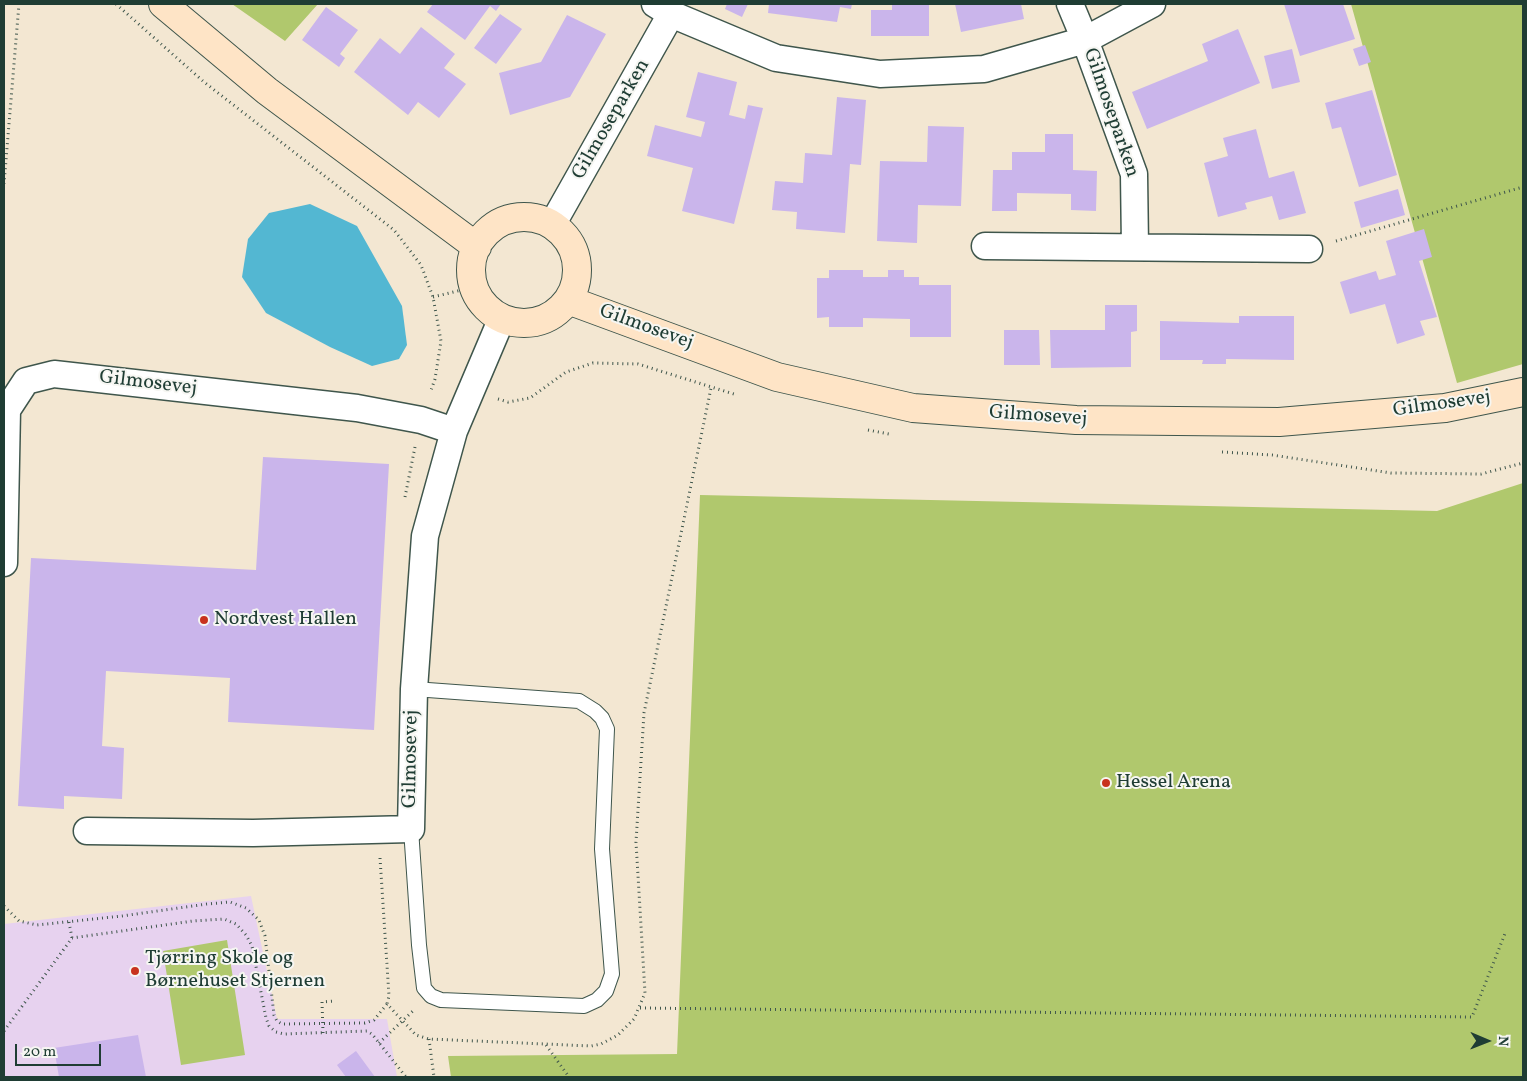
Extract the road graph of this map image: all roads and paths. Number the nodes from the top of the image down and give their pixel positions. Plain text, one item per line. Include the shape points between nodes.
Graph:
1 (19, 4) edge
2 (116, 4) edge
3 (163, 4) edge
4 (1070, 4) edge
5 (1152, 4) edge
6 (663, 9) edge
7 (1085, 40) junction
8 (4, 184) edge
9 (1523, 187) edge
10 (552, 225) junction
11 (477, 246) junction
12 (985, 246) dead end
13 (1135, 247) junction
14 (1308, 249) joint
15 (474, 287) junction
16 (433, 297) junction
17 (568, 300) junction
18 (502, 318) junction
19 (1523, 392) edge
20 (421, 420) junction
21 (454, 431) junction
22 (404, 500) dead end
23 (4, 562) edge
24 (414, 689) junction
25 (378, 829) junction
26 (411, 829) junction
27 (87, 831) dead end
28 (4, 906) edge
29 (69, 922) junction
30 (1506, 931) dead end
31 (72, 938) junction
32 (430, 995) junction
33 (334, 1001) dead end
34 (388, 1004) junction
35 (640, 1008) dead end
36 (403, 1020) junction
37 (322, 1023) junction
38 (4, 1031) edge
39 (323, 1032) junction
40 (379, 1044) junction
41 (545, 1044) dead end
42 (406, 1077) edge
43 (434, 1077) edge
44 (569, 1077) edge

1 - 8 path
2 - 16 path via 204,82 394,230 421,265
3 - 11 street via 268,92
4 - 7 street, Gilmoseparken
5 - 7 street, Gilmoseparken
6 - 7 street, Gilmoseparken via 776,58 880,74 984,68
6 - 10 street, Gilmoseparken
7 - 13 street, Gilmoseparken via 1134,174
9 - 14 path
10 - 11 street via 538,219 510,219 496,225
10 - 17 street via 565,236 574,251 577,267 575,284
11 - 15 street via 472,260
12 - 13 street
13 - 14 street
15 - 16 path
15 - 18 street via 490,310
16 - 20 path via 441,341 436,379
17 - 18 street via 545,319 516,322
17 - 19 street, Gilmosevej via 777,376 914,408 1076,420 1278,422 1444,408
18 - 21 street, Gilmosevej
20 - 21 street, Gilmosevej
20 - 22 path
20 - 23 street, Gilmosevej via 357,408 54,374 26,381 8,410
21 - 24 street, Gilmosevej via 424,536
24 - 26 street, Gilmosevej
24 - 32 lane via 579,701 595,710 607,728 602,849 612,974 606,991 584,1006 440,1000
25 - 26 street, Gilmosevej
25 - 27 street, Gilmosevej via 253,833
25 - 34 path
26 - 32 lane via 419,946 424,988
28 - 29 path via 19,921 36,925
29 - 31 path
29 - 37 path via 230,902 246,908 259,920 265,936 277,1021 282,1024
30 - 35 path via 1472,1017
31 - 38 path
31 - 39 path via 224,919 236,924 252,946 270,1026 284,1034
32 - 36 path
33 - 37 path via 322,1002
34 - 36 path
34 - 37 path via 374,1020 365,1023
36 - 40 path
36 - 43 path via 416,1036 429,1040
37 - 39 path
39 - 40 path via 367,1031
40 - 42 path
41 - 44 path

